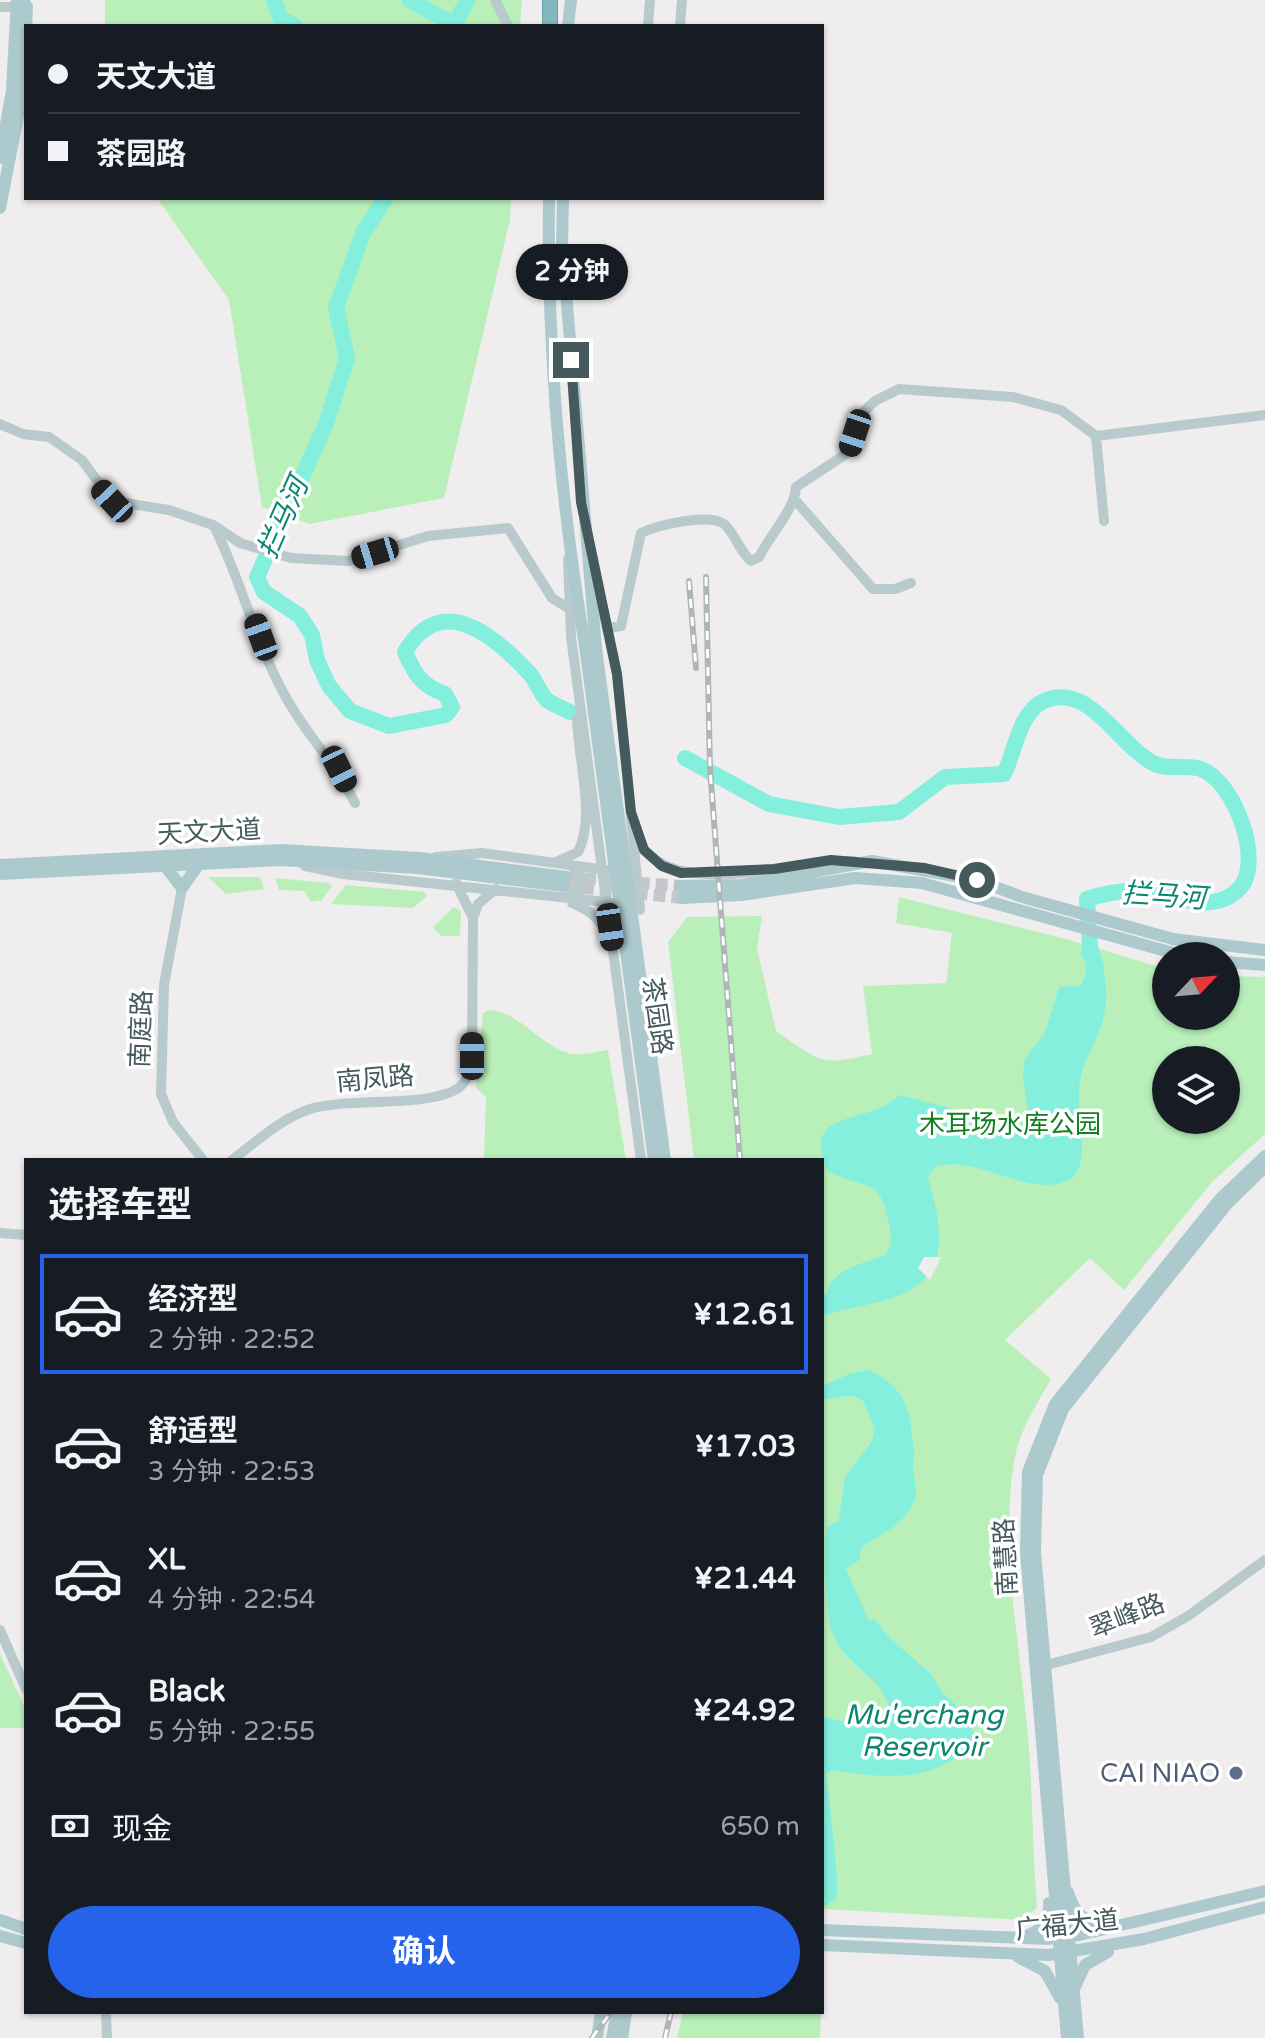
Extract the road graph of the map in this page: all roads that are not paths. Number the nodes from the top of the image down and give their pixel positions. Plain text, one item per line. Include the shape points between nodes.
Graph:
1 (495, 0) edge
2 (552, 0) edge
3 (571, 0) edge
4 (650, 0) edge
5 (682, 0) edge
6 (20, 3) edge
7 (0, 7) edge
8 (507, 24) edge
9 (551, 24) edge
10 (568, 24) edge
11 (648, 24) edge
12 (680, 24) edge
13 (0, 158) edge
14 (549, 200) edge
15 (563, 200) edge
16 (0, 208) edge
17 (1265, 415) edge
18 (0, 424) edge
19 (1096, 436) junction
20 (796, 501) junction
21 (1104, 521) dead end
22 (213, 525) junction
23 (568, 545) junction
24 (588, 547) junction
25 (911, 583) dead end
26 (568, 608) junction
27 (608, 628) junction
28 (590, 647) junction
29 (577, 681) junction
30 (355, 803) dead end
31 (631, 812) junction
32 (597, 813) junction
33 (419, 858) junction
34 (279, 860) junction
35 (558, 861) junction
36 (199, 864) junction
37 (0, 865) edge
38 (165, 866) junction
39 (604, 870) junction
40 (0, 874) edge
41 (637, 874) junction
42 (456, 883) junction
43 (681, 886) junction
44 (563, 887) junction
45 (182, 888) junction
46 (496, 889) junction
47 (607, 902) junction
48 (1020, 904) junction
49 (640, 910) joint
50 (473, 918) junction
51 (1152, 947) edge
52 (1265, 950) edge
53 (615, 959) junction
54 (1240, 963) edge
55 (1265, 965) edge
56 (1265, 1156) edge
57 (201, 1158) edge
58 (235, 1158) edge
59 (641, 1158) edge
60 (654, 1158) edge
61 (665, 1158) edge
62 (1265, 1167) edge
63 (0, 1233) edge
64 (24, 1235) edge
65 (1265, 1560) edge
66 (0, 1630) edge
67 (1040, 1666) junction
68 (24, 1684) edge
69 (1048, 1816) junction
70 (1061, 1856) junction
71 (1265, 1891) edge
72 (1265, 1907) edge
73 (0, 1920) edge
74 (1139, 1921) junction
75 (24, 1928) edge
76 (824, 1930) edge
77 (0, 1936) edge
78 (1063, 1937) junction
79 (1007, 1939) junction
80 (1144, 1939) junction
81 (24, 1942) edge
82 (824, 1945) edge
83 (1065, 1953) junction
84 (1011, 1954) junction
85 (1073, 1992) junction
86 (1064, 2005) junction
87 (106, 2014) edge
88 (617, 2014) edge
89 (626, 2014) edge
90 (600, 2017) edge
91 (107, 2038) edge
92 (595, 2038) edge
93 (612, 2038) edge
94 (622, 2038) edge
95 (1067, 2038) edge
96 (1078, 2038) edge

1 - 8 street
2 - 9 highway
3 - 10 main road
4 - 11 street
5 - 12 street
6 - 7 street
6 - 13 main road
6 - 16 main road via 23,90
14 - 23 main road, 茶园路 via 556,434
15 - 24 main road, 茶园路
17 - 19 street
18 - 22 street via 49,437 71,452 112,501 169,510
19 - 20 street via 1061,410 1013,397 899,389 861,414 849,452 796,487
19 - 21 street
20 - 25 street via 873,589
20 - 27 street via 751,561 724,525 709,519 655,526 641,533 621,626
22 - 26 street via 240,543 291,558 348,561 428,536 508,528 552,598
22 - 30 street via 288,701 339,769
23 - 26 street, 茶园路
23 - 28 main road, 茶园路
24 - 27 street, 茶园路
24 - 28 main road, 茶园路
26 - 29 street, 茶园路
27 - 31 street, 茶园路
28 - 60 main road, 茶园路, bridge
28 - 61 main road, 茶园路, bridge
29 - 32 street, 茶园路
29 - 35 street via 578,754 588,829 578,852
31 - 32 street via 626,826 613,832
31 - 41 street, 茶园路
31 - 43 street via 651,859
32 - 39 street, 茶园路
33 - 35 street, 天文大道 via 482,853
33 - 37 main road, 天文大道 via 281,850
33 - 44 main road, 天文大道
34 - 36 main road, 天文大道
34 - 42 street, 天文大道 via 343,874
34 - 44 main road, 天文大道 via 417,868
35 - 39 street, 天文大道
35 - 44 street via 574,866 582,882 576,895
36 - 38 main road, 天文大道
36 - 45 main road
38 - 40 main road, 天文大道
38 - 45 main road
39 - 41 street, 天文大道
39 - 47 street, 茶园路
41 - 49 street, 茶园路
42 - 46 street, 天文大道
42 - 50 street
43 - 48 main road via 742,895 855,878 922,883
43 - 48 main road via 742,885 872,861 967,877
44 - 46 street, 天文大道
44 - 47 street, 天文大道
44 - 53 street via 599,919
45 - 57 street, 南庭路 via 164,985 161,1094 173,1122
46 - 50 street via 478,904
47 - 49 street, 天文大道
47 - 53 street, 茶园路
48 - 51 main road
48 - 52 main road via 1173,939
50 - 58 street, 南凤路 via 472,1056 469,1076 459,1088 441,1095 307,1110 284,1120
53 - 59 street, 茶园路
54 - 55 main road
56 - 67 main road, 南慧路 via 1220,1199 1078,1371 1040,1435 1028,1472 1024,1512
62 - 67 main road, 南慧路 via 1227,1204 1085,1377 1049,1437 1033,1513
63 - 64 street
65 - 67 street, 翠峰路 via 1151,1637
66 - 68 street
67 - 69 main road, 南慧路
67 - 70 main road, 南慧路
69 - 78 main road, 南慧路
69 - 79 main road via 1046,1922 1039,1931
70 - 74 main road via 1072,1903 1082,1918 1090,1923
70 - 78 main road, 南慧路
71 - 74 main road, 广福大道
72 - 80 main road, 广福大道
73 - 75 main road
74 - 78 main road, 广福大道
76 - 79 main road, 广福大道
77 - 81 main road
78 - 79 main road, 广福大道
78 - 83 main road, 南慧路
80 - 83 main road, 广福大道
80 - 85 main road via 1096,1956 1085,1965
82 - 84 main road, 广福大道
83 - 84 main road, 广福大道
83 - 85 main road, 南慧路
83 - 86 main road, 南慧路
84 - 86 main road via 1045,1971
85 - 96 main road, 南慧路
86 - 95 main road, 南慧路
87 - 91 street
88 - 93 main road
89 - 94 main road
90 - 92 main road

